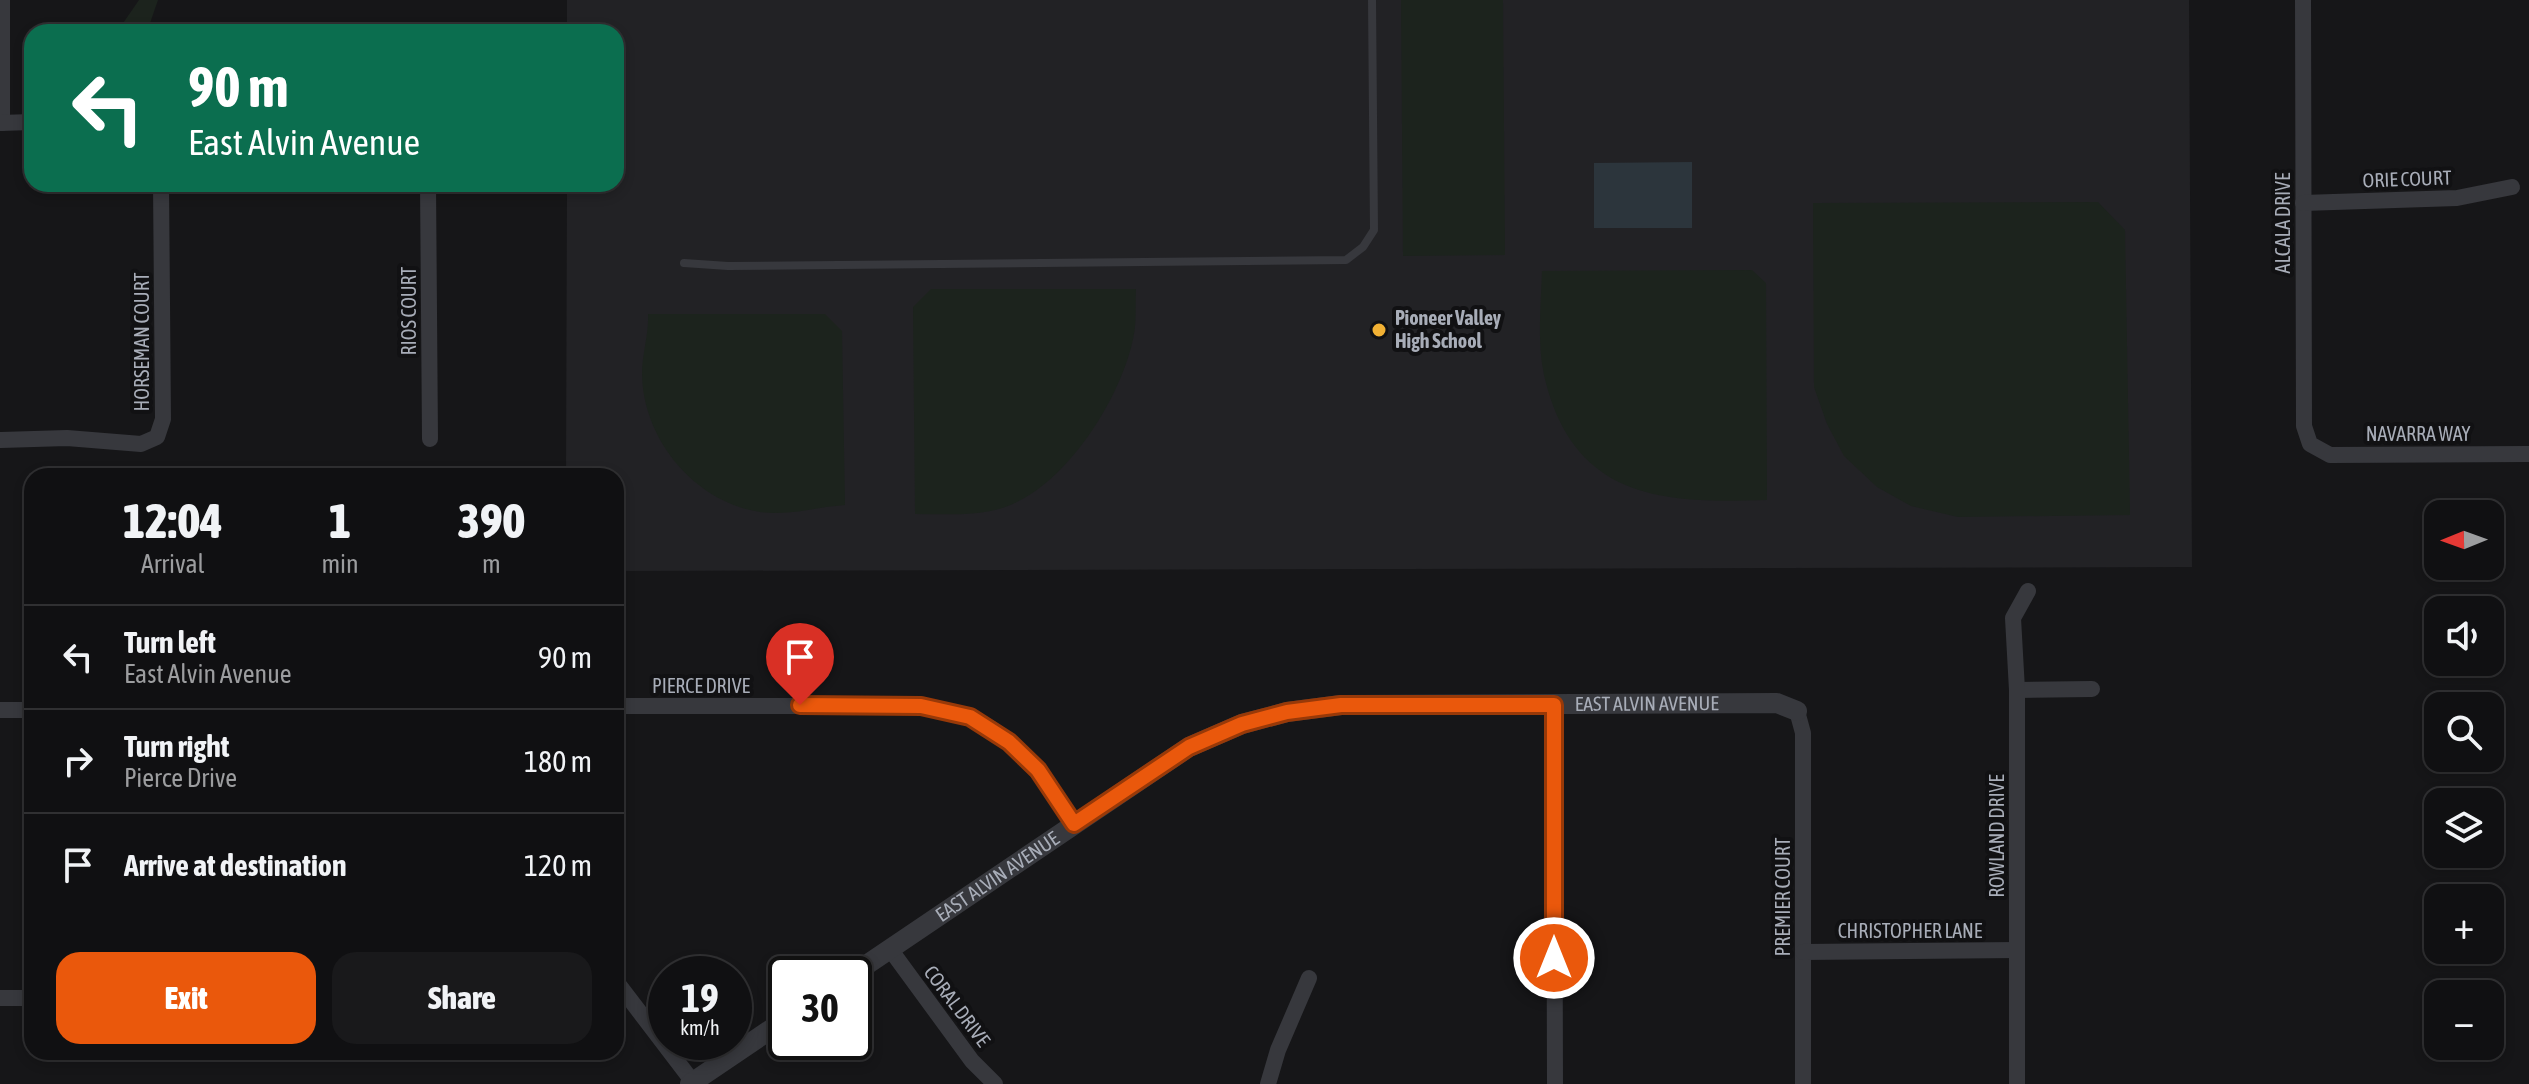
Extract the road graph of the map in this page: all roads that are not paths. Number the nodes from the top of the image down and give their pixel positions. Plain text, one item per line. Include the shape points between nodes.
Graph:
1 (2, 0) edge
2 (1372, 0) edge
3 (2303, 0) edge
4 (24, 122) edge
5 (1, 123) edge
6 (2512, 187) dead end
7 (161, 192) edge
8 (428, 192) edge
9 (2303, 203) junction
10 (684, 263) dead end
11 (430, 439) dead end
12 (1, 440) edge
13 (2310, 444) joint
14 (2529, 454) edge
15 (2028, 591) dead end
16 (2092, 689) dead end
17 (2017, 690) junction
18 (1554, 705) junction
19 (624, 706) edge
20 (0, 710) edge
21 (24, 710) edge
22 (1797, 711) joint
23 (1074, 824) junction
24 (890, 949) junction
25 (2017, 950) junction
26 (1803, 952) junction
27 (872, 961) edge
28 (1309, 978) dead end
29 (624, 992) edge
30 (0, 998) edge
31 (24, 998) edge
32 (768, 1031) edge
33 (692, 1083) edge
34 (1803, 1083) edge
35 (995, 1084) edge
36 (1268, 1084) edge
37 (1555, 1084) edge
38 (2017, 1084) edge

1 - 5 street
2 - 10 lane via 1374,230 1346,260
3 - 9 street, ALCALA DRIVE
4 - 5 street
6 - 9 street, ORIE COURT via 2457,198
7 - 12 street, HORSEMAN COURT via 163,419 157,437 141,444
8 - 11 street, RIOS COURT
9 - 13 street, ALCALA DRIVE via 2304,426
13 - 14 street, NAVARRA WAY via 2330,455
15 - 17 street, ROWLAND DRIVE via 2013,618
16 - 17 street
17 - 25 street, ROWLAND DRIVE
18 - 22 street, EAST ALVIN AVENUE via 1777,703
18 - 23 street, EAST ALVIN AVENUE via 1341,705 1287,712 1189,747
18 - 37 street
19 - 23 street, PIERCE DRIVE via 921,706 970,717 1009,742 1038,770
20 - 21 street
22 - 26 street, PREMIER COURT via 1803,733
23 - 24 street, EAST ALVIN AVENUE
24 - 27 street, EAST ALVIN AVENUE
24 - 35 street, CORAL DRIVE via 972,1061
25 - 26 street, CHRISTOPHER LANE
25 - 38 street, ROWLAND DRIVE
26 - 34 street, PREMIER COURT
28 - 36 street
29 - 33 street
30 - 31 street
32 - 33 street

